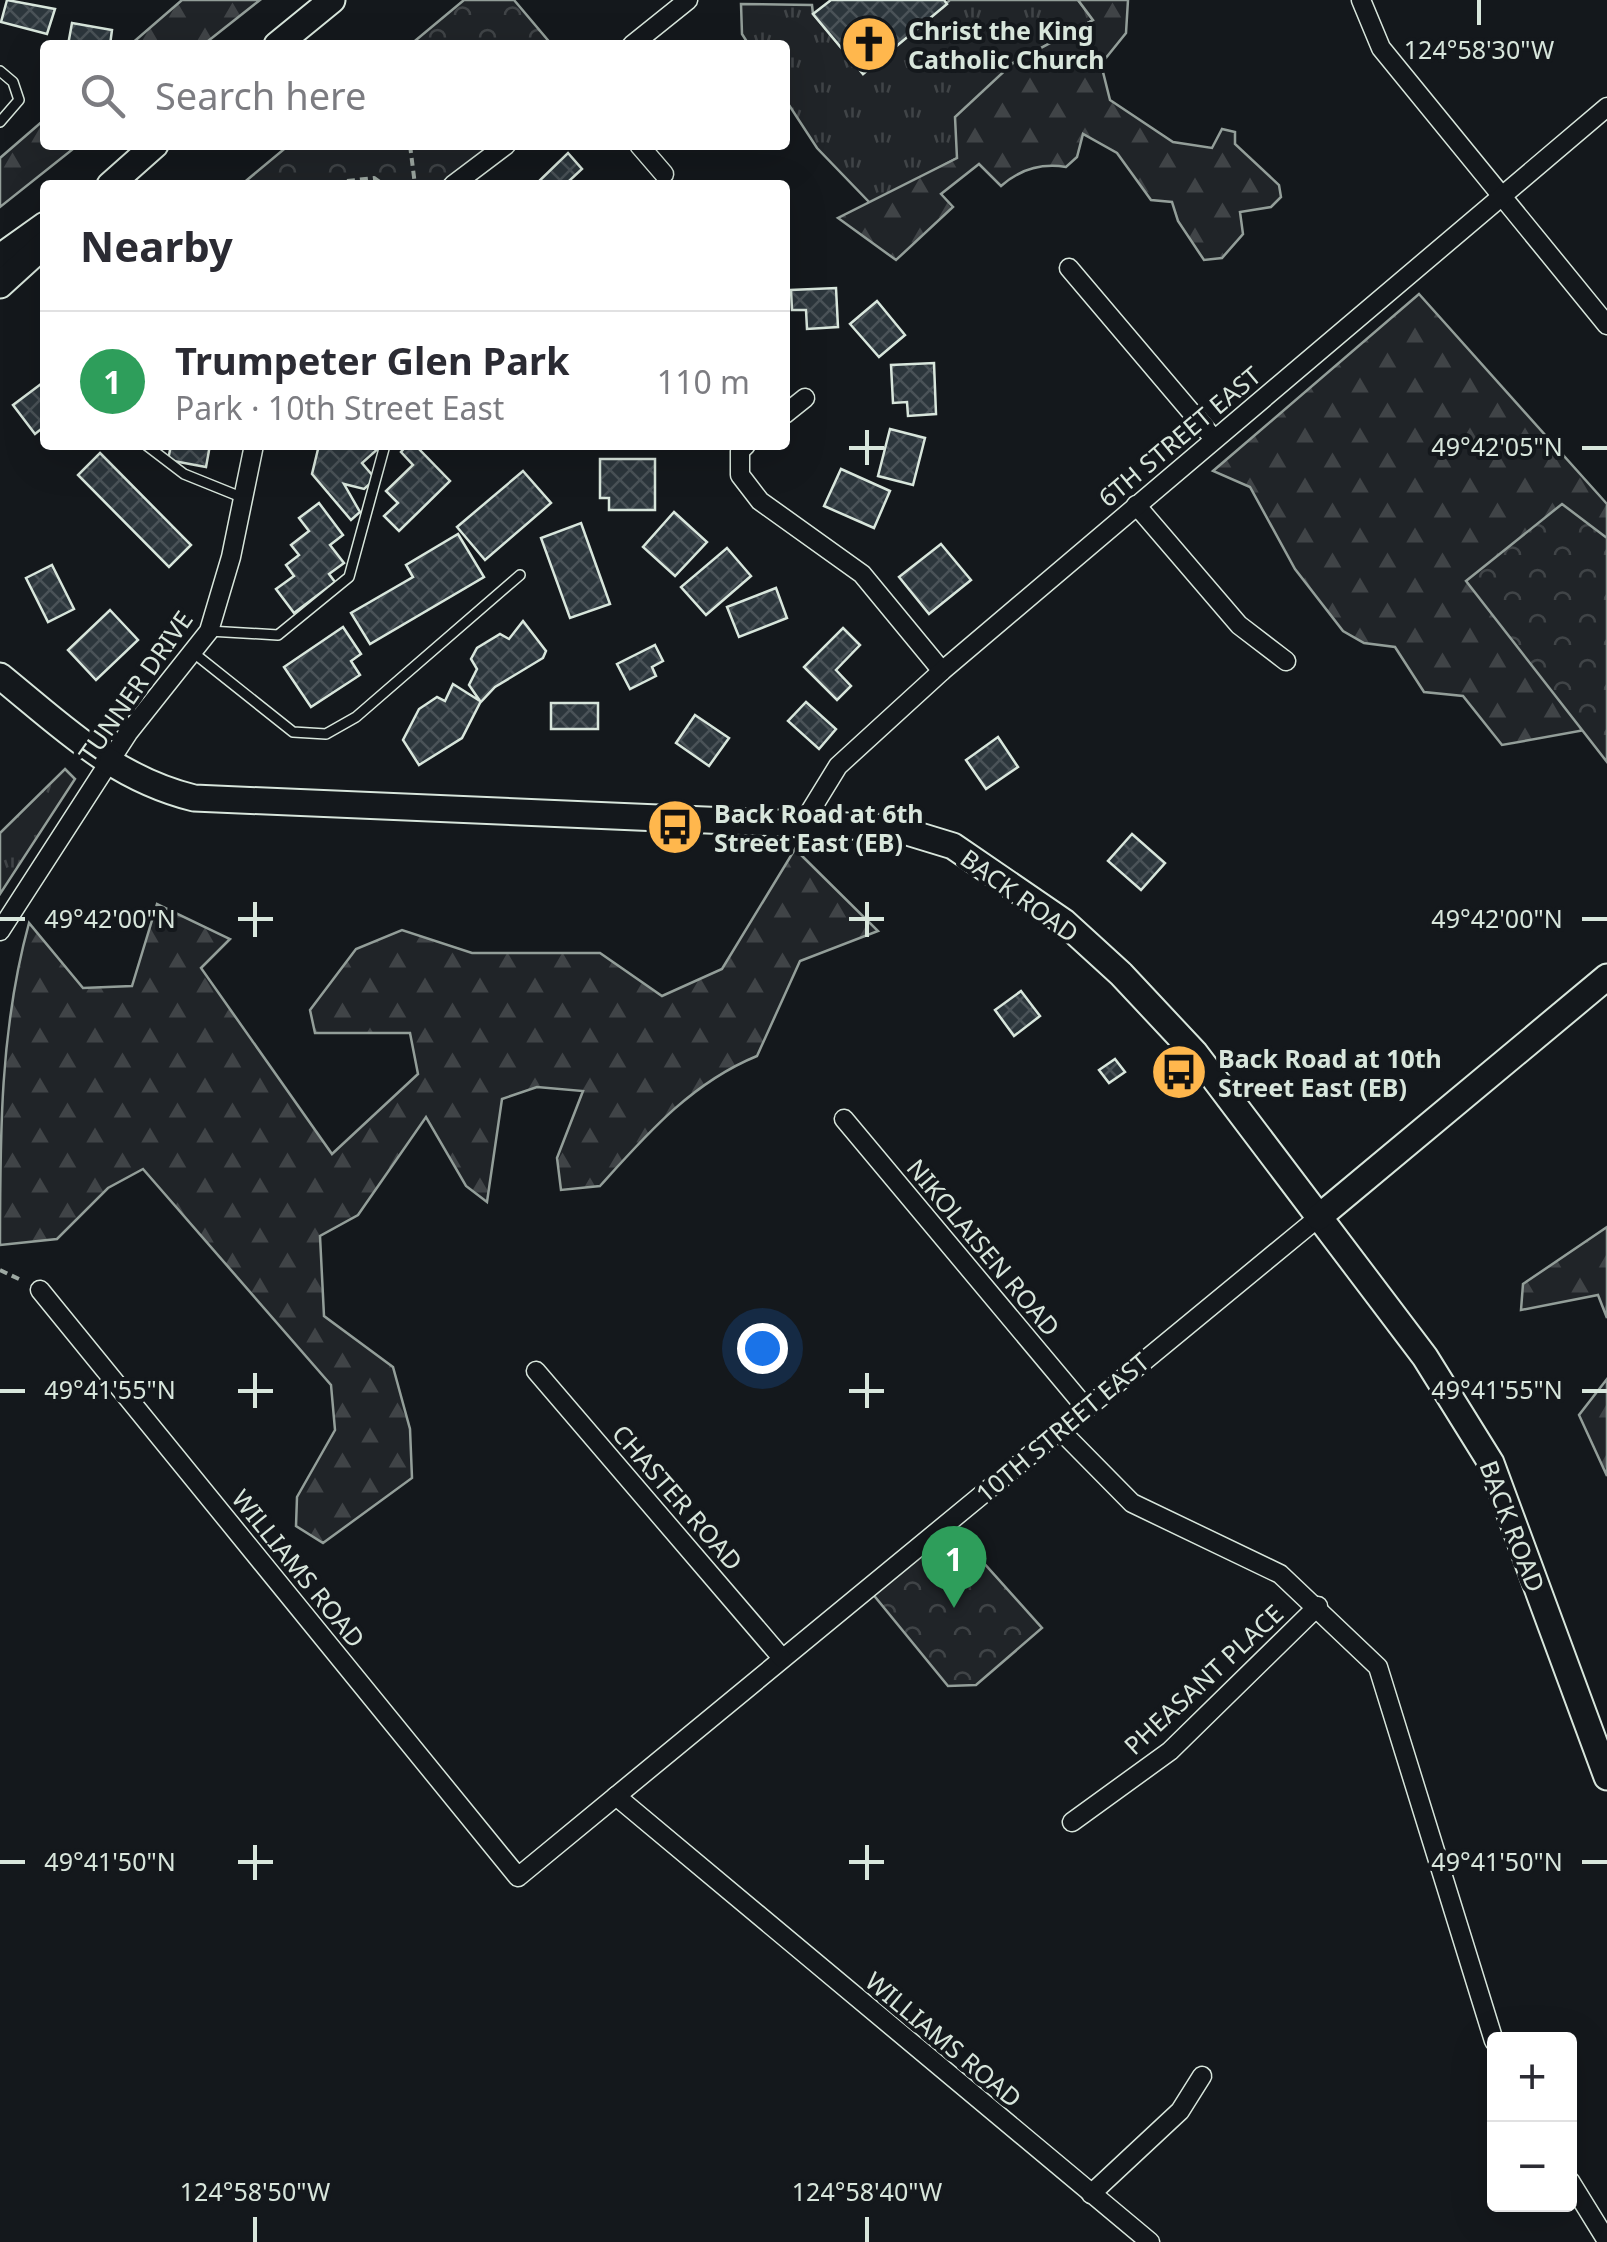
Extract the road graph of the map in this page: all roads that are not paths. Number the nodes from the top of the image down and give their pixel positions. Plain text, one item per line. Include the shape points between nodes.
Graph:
1 (332, 0) edge
2 (688, 0) edge
3 (1361, 0) edge
4 (282, 40) edge
5 (638, 40) edge
6 (0, 72) edge
7 (1607, 106) edge
8 (0, 122) edge
9 (149, 150) edge
10 (150, 150) edge
11 (499, 150) edge
12 (643, 150) edge
13 (664, 174) dead end
14 (107, 180) edge
15 (116, 180) edge
16 (460, 180) edge
17 (1503, 194) junction
18 (40, 228) edge
19 (40, 249) edge
20 (0, 257) edge
21 (1069, 268) dead end
22 (0, 285) edge
23 (1607, 325) edge
24 (805, 398) dead end
25 (790, 410) edge
26 (1214, 439) junction
27 (153, 450) edge
28 (253, 450) edge
29 (384, 450) edge
30 (740, 450) edge
31 (241, 498) junction
32 (1136, 505) junction
33 (520, 575) dead end
34 (209, 630) junction
35 (194, 654) junction
36 (1286, 661) dead end
37 (942, 671) junction
38 (0, 676) edge
39 (110, 766) junction
40 (803, 823) junction
41 (0, 931) edge
42 (1607, 978) edge
43 (844, 1120) dead end
44 (1319, 1216) junction
45 (40, 1290) road end
46 (536, 1371) dead end
47 (1085, 1407) junction
48 (1059, 1430) junction
49 (1318, 1606) junction
50 (782, 1658) junction
51 (1607, 1777) edge
52 (616, 1796) junction
53 (1072, 1822) dead end
54 (518, 1877) joint
55 (1491, 2032) edge
56 (1202, 2076) dead end
57 (1577, 2192) edge
58 (1091, 2194) junction
59 (1607, 2241) edge
60 (1150, 2242) edge

1 - 4 street
2 - 5 street
3 - 17 street via 1381,48
6 - 8 lane via 13,82 19,100
7 - 17 street, 6TH STREET EAST
9 - 14 street
10 - 15 street
11 - 16 street
12 - 13 street
17 - 23 street
17 - 26 street, 6TH STREET EAST
18 - 20 street
19 - 22 street
21 - 26 street
24 - 25 street
26 - 32 street, 6TH STREET EAST
27 - 31 lane via 184,474
28 - 31 street, TUNNER DRIVE
29 - 34 lane via 349,577 278,635
30 - 37 street via 740,475 760,501 862,574
31 - 34 street, TUNNER DRIVE
32 - 36 street via 1239,626
32 - 37 street, 6TH STREET EAST
33 - 35 lane via 356,718 326,734 292,732
34 - 35 street, TUNNER DRIVE
35 - 39 street, TUNNER DRIVE via 128,733
37 - 40 street, 6TH STREET EAST via 838,766
38 - 39 street, BACK ROAD
39 - 40 street, BACK ROAD via 161,790 226,802
39 - 41 street, TUNNER DRIVE
40 - 44 street, BACK ROAD via 894,828 953,846 1064,922 1196,1052
42 - 44 street, 10TH STREET EAST
43 - 47 street, NIKOLAISEN ROAD
44 - 47 street, 10TH STREET EAST
44 - 51 street, BACK ROAD via 1425,1357 1491,1463
45 - 54 street, WILLIAMS ROAD
46 - 50 street, CHASTER ROAD
47 - 48 street, 10TH STREET EAST
48 - 49 street via 1132,1503 1280,1574
48 - 50 street, 10TH STREET EAST
49 - 53 street, PHEASANT PLACE via 1170,1750
49 - 55 street via 1378,1667
50 - 52 street, 10TH STREET EAST
52 - 54 street, 10TH STREET EAST
52 - 58 street, WILLIAMS ROAD
56 - 58 street via 1180,2111
57 - 59 street
58 - 60 street, WILLIAMS ROAD

